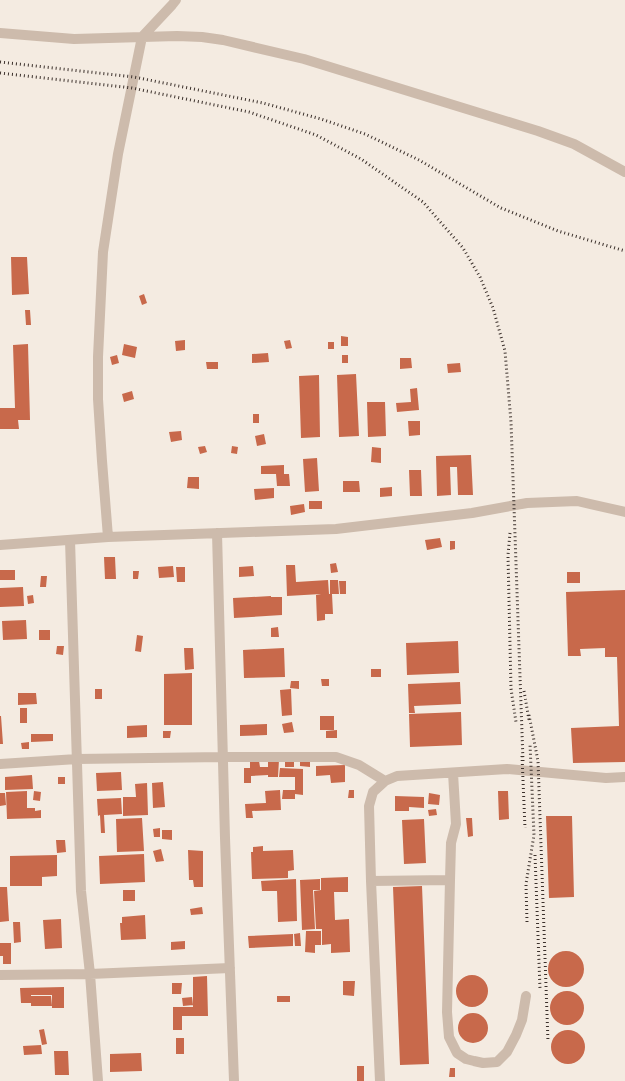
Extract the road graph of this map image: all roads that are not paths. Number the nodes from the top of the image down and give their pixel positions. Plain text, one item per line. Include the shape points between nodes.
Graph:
1 (176, 0) edge
2 (0, 33) edge
3 (142, 37) junction
4 (625, 172) edge
5 (625, 512) edge
6 (217, 533) junction
7 (108, 537) junction
8 (70, 540) junction
9 (0, 545) edge
10 (223, 758) junction
11 (77, 760) junction
12 (0, 764) edge
13 (453, 773) junction
14 (625, 777) edge
15 (384, 781) junction
16 (450, 880) junction
17 (371, 881) junction
18 (230, 968) junction
19 (90, 974) junction
20 (0, 975) edge
21 (526, 996) dead end
22 (98, 1081) edge
23 (234, 1081) edge
24 (380, 1081) edge

1 - 3 street
2 - 3 street via 74,39
3 - 4 street via 202,37 304,59 545,133 574,144
3 - 7 street via 118,154 103,252 98,399
5 - 6 street via 577,500 528,503 472,513 336,529
6 - 7 street
6 - 10 street
7 - 8 street
8 - 9 street
8 - 11 street
10 - 11 street
10 - 15 street via 336,758 359,765
10 - 18 street
11 - 12 street
11 - 19 street via 81,891
13 - 14 street via 507,769 606,778
13 - 15 street via 397,776
13 - 16 street via 456,824 451,843
15 - 17 street via 373,792 369,806
16 - 17 street
16 - 21 street via 447,1012 449,1037 457,1052 474,1061 497,1062 507,1052 516,1035 522,1020
17 - 24 street
18 - 19 street
18 - 23 street
19 - 20 street
19 - 22 street

